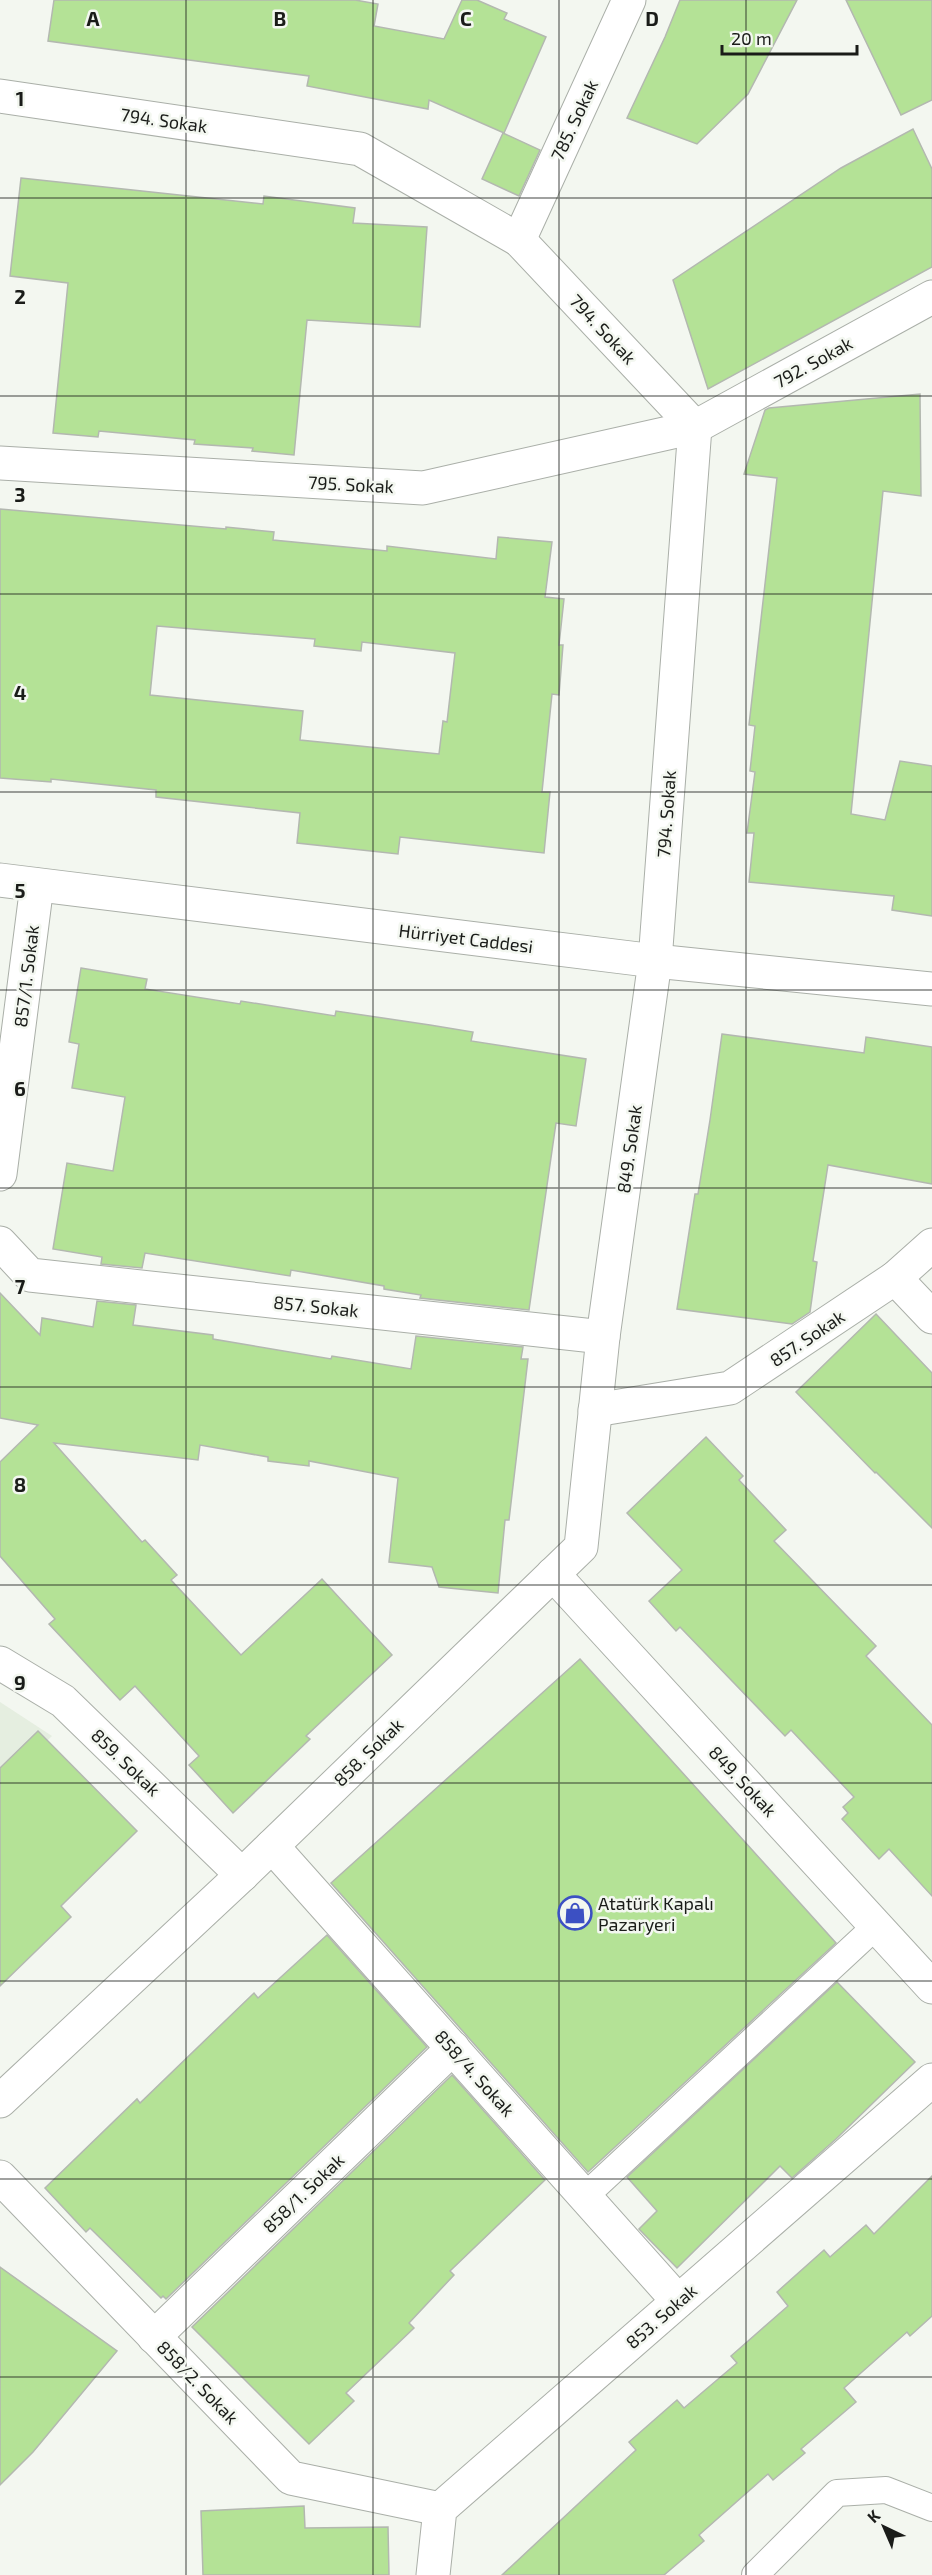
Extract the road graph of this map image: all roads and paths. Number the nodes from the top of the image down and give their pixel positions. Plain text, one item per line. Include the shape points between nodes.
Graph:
1 (629, 0) edge
2 (0, 96) edge
3 (519, 240) junction
4 (932, 297) edge
5 (695, 427) junction
6 (0, 463) edge
7 (0, 880) edge
8 (37, 885) junction
9 (656, 961) junction
10 (932, 989) edge
11 (0, 1174) edge
12 (0, 1244) edge
13 (932, 1245) edge
14 (895, 1278) junction
15 (932, 1317) edge
16 (603, 1336) junction
17 (595, 1410) junction
18 (553, 1574) junction
19 (0, 1663) edge
20 (272, 1846) junction
21 (242, 1875) junction
22 (876, 1926) junction
23 (932, 1987) edge
24 (453, 2048) junction
25 (932, 2080) edge
26 (0, 2101) edge
27 (0, 2177) edge
28 (585, 2196) junction
29 (678, 2301) junction
30 (154, 2337) junction
31 (932, 2508) edge
32 (440, 2509) junction
33 (433, 2575) edge
34 (756, 2575) edge

1 - 3 street, 785. Sokak
2 - 3 street, 794. Sokak via 360,148
3 - 5 street, 794. Sokak
4 - 5 street, 792. Sokak
5 - 6 street, 795. Sokak via 423,488
5 - 9 street, 794. Sokak
7 - 8 street, Hürriyet Caddesi
8 - 9 street, Hürriyet Caddesi
8 - 11 street, 857/1. Sokak
9 - 10 street, Hürriyet Caddesi
9 - 16 street, 849. Sokak
12 - 16 street, 857. Sokak via 30,1275
13 - 14 street, 857. Sokak
14 - 15 street
14 - 17 street, 857. Sokak via 730,1388
16 - 17 street, 858. Sokak
17 - 18 street, 858. Sokak via 580,1547
18 - 20 street, 858. Sokak
18 - 22 street, 849. Sokak
19 - 21 street, 859. Sokak via 63,1701
20 - 21 street, 858. Sokak
20 - 24 street, 858/4. Sokak
21 - 26 street, 858. Sokak
22 - 23 street, 849. Sokak
22 - 28 lane
24 - 28 street, 858/4. Sokak
24 - 30 street, 858/1. Sokak
25 - 29 street, 853. Sokak
27 - 30 street, 858/2. Sokak
28 - 29 street, 858/4. Sokak
29 - 32 street, 853. Sokak
30 - 32 street, 858/2. Sokak via 291,2478
31 - 34 lane via 886,2490 837,2493
32 - 33 street

